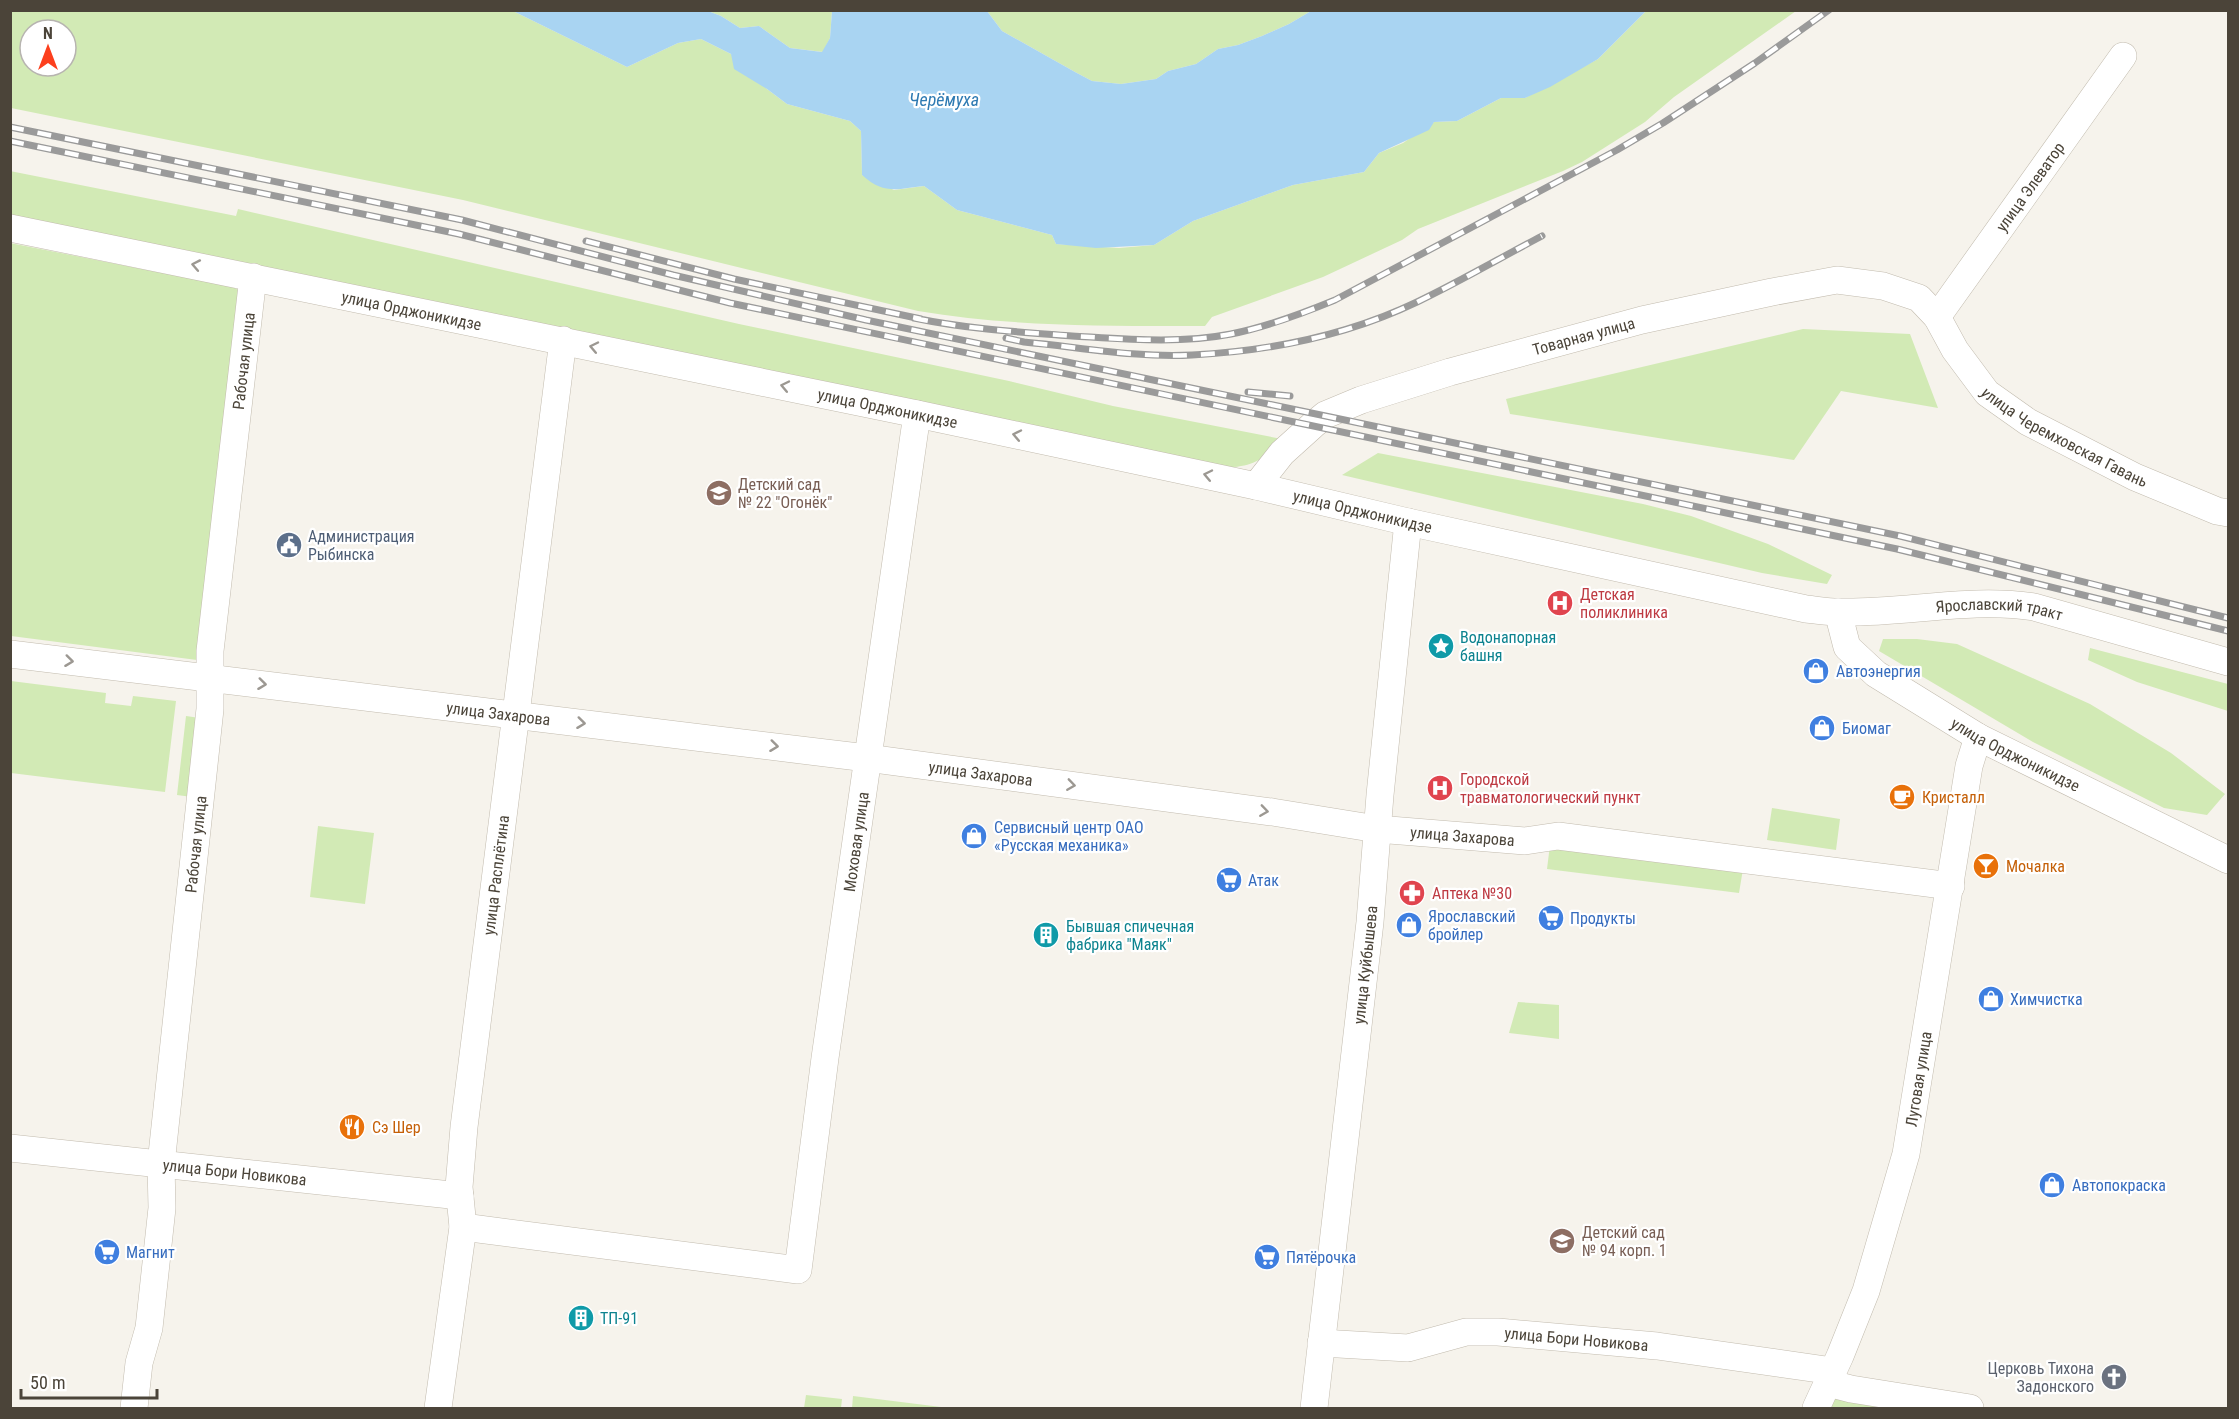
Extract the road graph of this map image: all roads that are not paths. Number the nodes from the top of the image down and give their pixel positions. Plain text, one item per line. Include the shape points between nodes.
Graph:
1 (2123, 56) dead end
2 (10, 228) edge
3 (253, 277) junction
4 (1937, 316) junction
5 (563, 340) junction
6 (917, 414) junction
7 (1256, 486) junction
8 (2229, 513) edge
9 (1408, 522) junction
10 (1762, 600) joint
11 (1838, 612) junction
12 (10, 654) edge
13 (2229, 662) edge
14 (210, 678) junction
15 (516, 715) junction
16 (1978, 737) junction
17 (867, 758) junction
18 (1377, 829) junction
19 (2229, 860) edge
20 (1951, 886) junction
21 (10, 1148) edge
22 (161, 1164) junction
23 (460, 1196) junction
24 (463, 1227) junction
25 (1321, 1343) junction
26 (1831, 1377) junction
27 (134, 1408) edge
28 (438, 1408) edge
29 (1314, 1408) edge
30 (1816, 1408) edge
31 (1970, 1408) edge

1 - 4 street, улица Элеватор
3 -> 2 street, улица Орджоникидзе
3 - 5 street, улица Орджоникидзе
3 - 14 street, Рабочая улица
4 - 7 street, Товарная улица via 1919,298 1883,286 1837,280 1642,320 1450,372 1340,407 1325,415 1282,453
4 - 8 street, улица Черемховская Гавань via 1955,350 1988,393 2028,422 2135,477
6 -> 5 street, улица Орджоникидзе
5 - 15 street, улица Расплётина
7 -> 6 street, улица Орджоникидзе
6 - 17 street, Моховая улица
7 - 9 street, улица Орджоникидзе
9 - 10 street, улица Орджоникидзе
9 - 18 street, улица Куйбышева
10 - 11 street, Ярославский тракт
11 - 13 street, Ярославский тракт via 2014,604
11 - 16 street, улица Орджоникидзе via 1847,647 1876,674
12 -> 14 street, улица Захарова
14 -> 15 street, улица Захарова
14 - 22 street, Рабочая улица via 210,709
15 -> 17 street, улица Захарова
15 - 23 street, улица Расплётина via 464,1127
16 - 19 street, улица Орджоникидзе
16 - 20 street, Луговая улица
17 -> 18 street, улица Захарова
17 - 24 street, Моховая улица via 798,1270
18 - 20 street, улица Захарова via 1524,841 1558,836
18 - 25 street, улица Куйбышева via 1370,922
20 - 26 street, Луговая улица via 1906,1154 1866,1291
21 - 22 street, улица Бори Новикова
22 - 23 street, улица Бори Новикова
22 - 27 street, Рабочая улица via 162,1208 149,1329 139,1363
23 - 24 street, улица Расплётина
24 - 28 street, улица Расплётина
25 - 26 street, улица Бори Новикова via 1408,1348 1466,1332 1498,1332 1657,1346
25 - 29 street, улица Куйбышева
26 - 30 street, Луговая улица
26 - 31 street, улица Бори Новикова via 1851,1389

